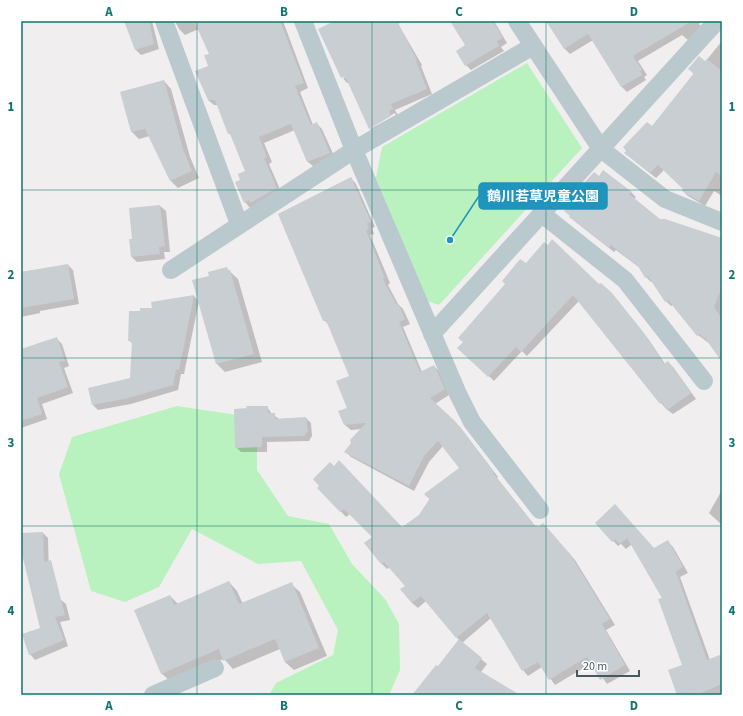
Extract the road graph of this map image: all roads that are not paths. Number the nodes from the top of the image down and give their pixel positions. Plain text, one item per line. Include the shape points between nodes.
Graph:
1 (164, 21) edge
2 (303, 21) edge
3 (517, 21) edge
4 (717, 21) edge
5 (533, 46) junction
6 (601, 149) junction
7 (354, 150) junction
8 (542, 214) junction
9 (722, 222) edge
10 (239, 224) junction
11 (171, 270) dead end
12 (432, 334) junction
13 (704, 381) dead end
14 (540, 510) dead end
15 (215, 668) dead end
16 (153, 695) edge

1 - 10 street
2 - 7 street
3 - 5 street
4 - 6 street
5 - 6 street
5 - 7 street
6 - 8 street
6 - 9 street via 665,199
7 - 10 street
7 - 12 street
8 - 12 street
8 - 13 street via 625,280
10 - 11 street
12 - 14 street via 472,422
15 - 16 street

